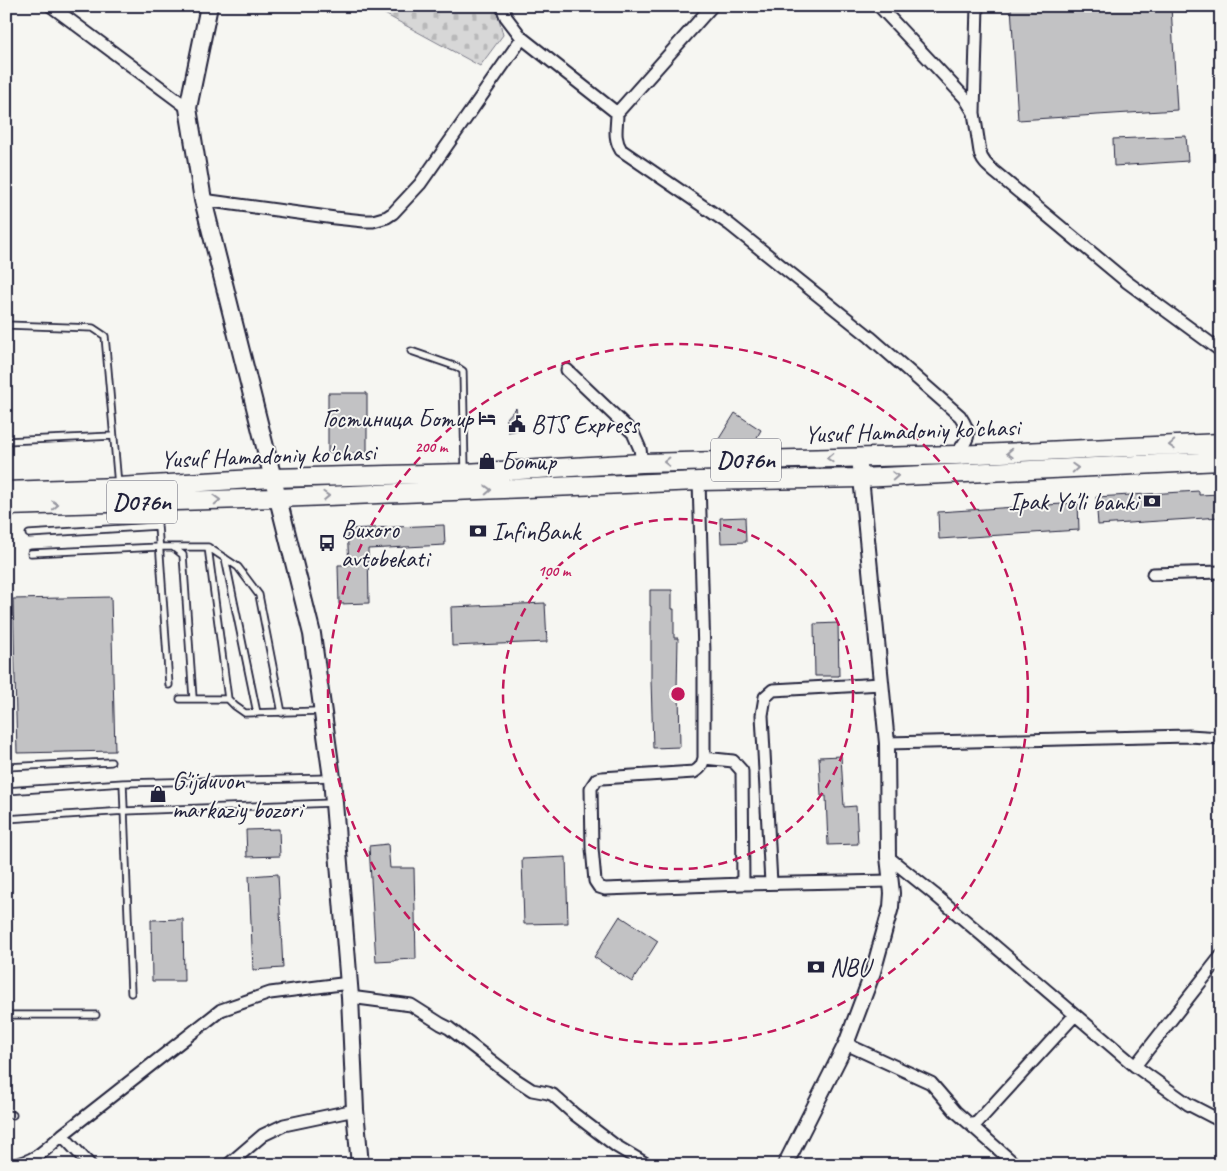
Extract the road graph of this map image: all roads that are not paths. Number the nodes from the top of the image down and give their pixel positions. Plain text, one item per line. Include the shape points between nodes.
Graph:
1 (51, 6) edge
2 (209, 6) edge
3 (502, 6) edge
4 (712, 6) edge
5 (879, 6) edge
6 (977, 6) edge
7 (522, 38) junction
8 (188, 108) junction
9 (617, 113) junction
10 (974, 113) junction
11 (203, 200) junction
12 (6, 325) edge
13 (411, 351) dead end
14 (1221, 351) edge
15 (567, 370) dead end
16 (113, 436) junction
17 (6, 441) edge
18 (1221, 443) edge
19 (956, 455) junction
20 (859, 457) junction
21 (1221, 461) edge
22 (642, 463) junction
23 (465, 473) junction
24 (272, 478) junction
25 (861, 478) junction
26 (699, 481) junction
27 (118, 487) junction
28 (6, 491) edge
29 (277, 498) junction
30 (157, 502) junction
31 (6, 506) edge
32 (158, 526) junction
33 (29, 534) dead end
34 (159, 547) junction
35 (173, 547) junction
36 (208, 548) junction
37 (31, 553) dead end
38 (225, 558) junction
39 (1221, 572) edge
40 (1154, 574) dead end
41 (882, 684) junction
42 (169, 685) dead end
43 (193, 698) junction
44 (180, 699) dead end
45 (228, 699) junction
46 (323, 711) junction
47 (282, 712) junction
48 (257, 713) junction
49 (1221, 738) edge
50 (887, 743) junction
51 (704, 758) junction
52 (111, 762) dead end
53 (7, 767) edge
54 (332, 778) junction
55 (123, 783) junction
56 (7, 791) edge
57 (334, 803) junction
58 (125, 811) junction
59 (6, 819) edge
60 (888, 857) junction
61 (891, 881) junction
62 (771, 883) junction
63 (743, 884) junction
64 (1221, 956) edge
65 (350, 990) junction
66 (132, 993) dead end
67 (6, 1015) edge
68 (96, 1015) dead end
69 (1076, 1015) junction
70 (846, 1044) junction
71 (1135, 1066) junction
72 (355, 1110) junction
73 (1221, 1121) edge
74 (973, 1127) junction
75 (62, 1135) junction
76 (13, 1165) edge
77 (90, 1165) edge
78 (228, 1165) edge
79 (360, 1165) edge
80 (648, 1165) edge
81 (785, 1165) edge
82 (1016, 1165) edge

1 - 8 street
2 - 8 main road
3 - 7 street
4 - 9 street
5 - 10 street via 959,90
6 - 10 street
7 - 9 street
7 - 11 street via 420,184 387,217 364,221
8 - 11 main road
9 - 19 street via 616,138 621,150 729,224 870,337 960,416 968,429 967,438
10 - 14 street via 980,156 990,167 1127,282
11 - 24 main road
12 - 16 lane via 93,328 104,336
13 - 23 lane via 457,366 463,372
15 - 22 street via 634,433
16 - 17 lane
16 - 27 lane
18 -> 19 main road, Yusuf Hamadoniy ko'chasi / D076n
19 - 20 main road, Yusuf Hamadoniy ko'chasi / D076n
20 -> 22 main road, Yusuf Hamadoniy ko'chasi / D076n
20 - 25 street
25 -> 21 main road, Yusuf Hamadoniy ko'chasi / D076n
22 - 23 main road, Yusuf Hamadoniy ko'chasi / D076n
23 - 24 main road, Yusuf Hamadoniy ko'chasi / D076n
24 - 27 main road, Yusuf Hamadoniy ko'chasi / D076n
24 - 29 main road
25 - 26 main road, Yusuf Hamadoniy ko'chasi / D076n
25 - 41 street
29 -> 26 main road, Yusuf Hamadoniy ko'chasi / D076n
26 - 51 street
27 - 28 main road, Yusuf Hamadoniy ko'chasi / D076n
30 -> 29 main road, Yusuf Hamadoniy ko'chasi / D076n
29 - 46 main road via 312,634
31 -> 30 main road, Yusuf Hamadoniy ko'chasi / D076n
30 - 32 lane
32 - 33 lane
32 - 34 lane
34 - 35 lane
34 - 37 lane
34 - 42 lane
35 - 36 lane
35 - 43 lane via 183,555
36 - 38 lane
36 - 45 lane
38 - 47 lane via 238,567 259,595
38 - 48 lane
39 - 40 street
41 - 50 street
41 - 62 street via 773,690 765,698 762,715
43 - 44 lane
43 - 45 lane
45 - 48 lane via 244,713
46 - 47 lane
46 - 54 main road
47 - 48 lane
49 - 50 street
50 - 60 street
51 - 63 street via 733,761 742,771
51 - 63 street via 701,767 694,772 596,779 591,794 596,881 605,889
52 - 53 lane
53 - 56 lane
54 - 55 lane
54 - 57 main road
55 - 56 lane
55 - 58 lane
57 - 58 lane
57 - 65 main road
58 - 59 lane
58 - 66 lane
60 - 61 street
60 - 69 street
61 - 62 street
61 - 70 street via 891,907 873,972
62 - 63 street
64 - 71 street
65 - 72 main road
65 - 75 street via 270,993 221,1010
65 - 80 street via 411,1005 449,1028 532,1090 552,1095 616,1146
67 - 68 lane
69 - 71 street
69 - 74 street
70 - 74 street via 931,1082
70 - 81 street
71 - 73 street via 1188,1104
72 - 78 street via 284,1124 264,1135
72 - 79 main road
74 - 82 street
75 - 76 street via 40,1154 25,1163
75 - 77 street

